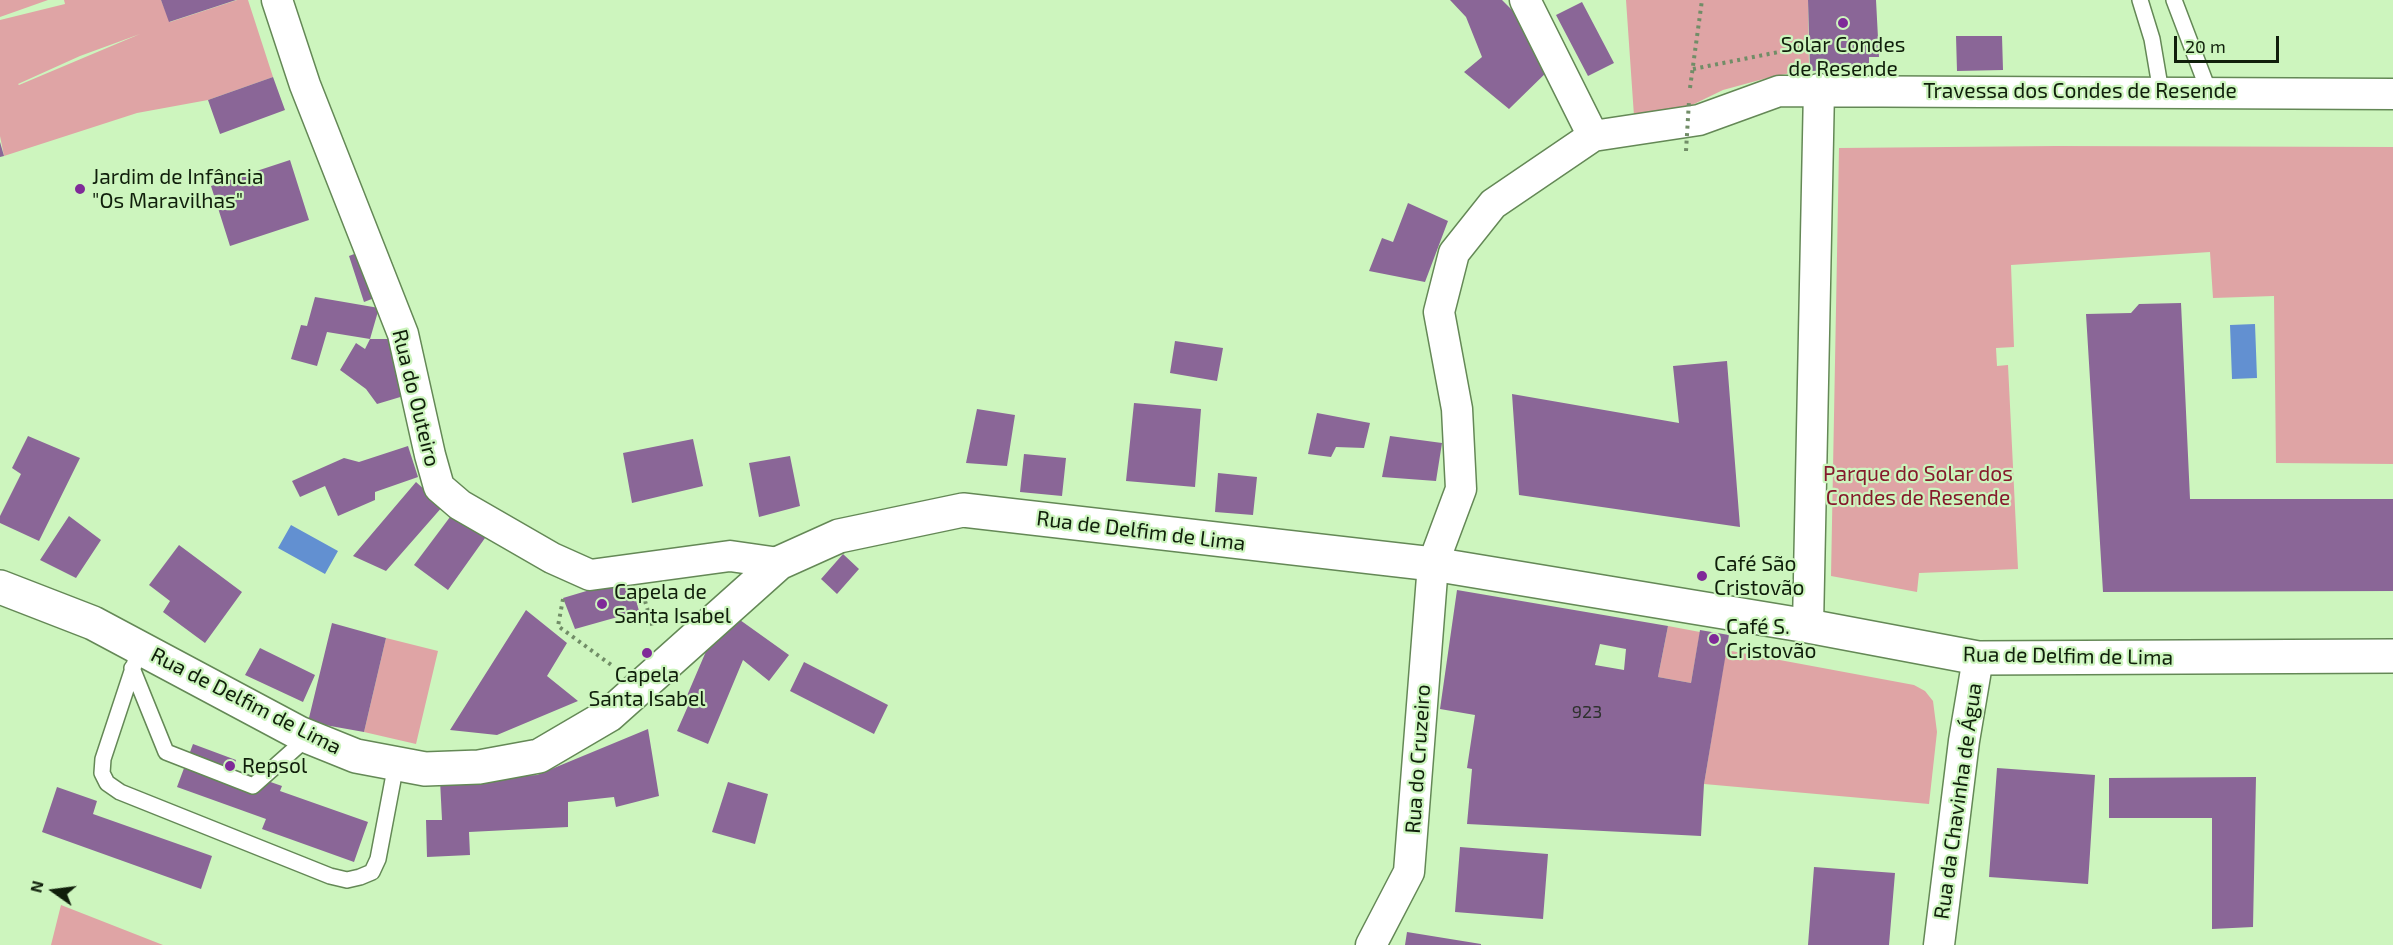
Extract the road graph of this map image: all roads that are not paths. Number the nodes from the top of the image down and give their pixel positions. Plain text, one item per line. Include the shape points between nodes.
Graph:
1 (277, 0) edge
2 (1525, 0) edge
3 (2139, 0) edge
4 (2174, 0) edge
5 (1819, 89) junction
6 (2161, 92) junction
7 (2209, 92) junction
8 (2393, 94) edge
9 (1593, 136) junction
10 (779, 563) junction
11 (1432, 564) junction
12 (0, 586) edge
13 (1808, 626) junction
14 (2393, 657) edge
15 (136, 658) junction
16 (1978, 658) junction
17 (308, 736) junction
18 (396, 764) junction
19 (1371, 945) edge
20 (1939, 945) edge

1 - 10 street, Rua do Outeiro via 305,86 403,334 439,487 460,505 552,558 590,575 730,556
2 - 9 street
3 - 6 lane via 2152,39
4 - 7 lane
5 - 6 street, Travessa dos Condes de Resende
5 - 9 street, Travessa dos Condes de Resende via 1779,90 1699,120
5 - 13 street
6 - 7 street, Travessa dos Condes de Resende
7 - 8 street, Travessa dos Condes de Resende
9 - 11 street, Rua do Cruzeiro via 1493,204 1454,253 1439,312 1457,409 1461,489
10 - 11 main road, Rua de Delfim de Lima via 839,536 963,510
10 - 18 main road, Rua de Delfim de Lima via 609,715 539,756 479,767 425,769
11 - 13 main road, Rua de Delfim de Lima
11 - 19 street, Rua do Cruzeiro via 1409,872
12 - 15 main road, Rua de Delfim de Lima via 93,623
13 - 16 main road, Rua de Delfim de Lima
14 - 16 main road, Rua de Delfim de Lima
15 - 17 main road, Rua de Delfim de Lima
15 - 17 lane via 166,752 176,757 253,786
15 - 18 lane via 103,759 102,773 107,783 120,792 347,880 372,872 378,859
16 - 20 street, Rua da Chavinha de Água
17 - 18 main road, Rua de Delfim de Lima via 356,756

